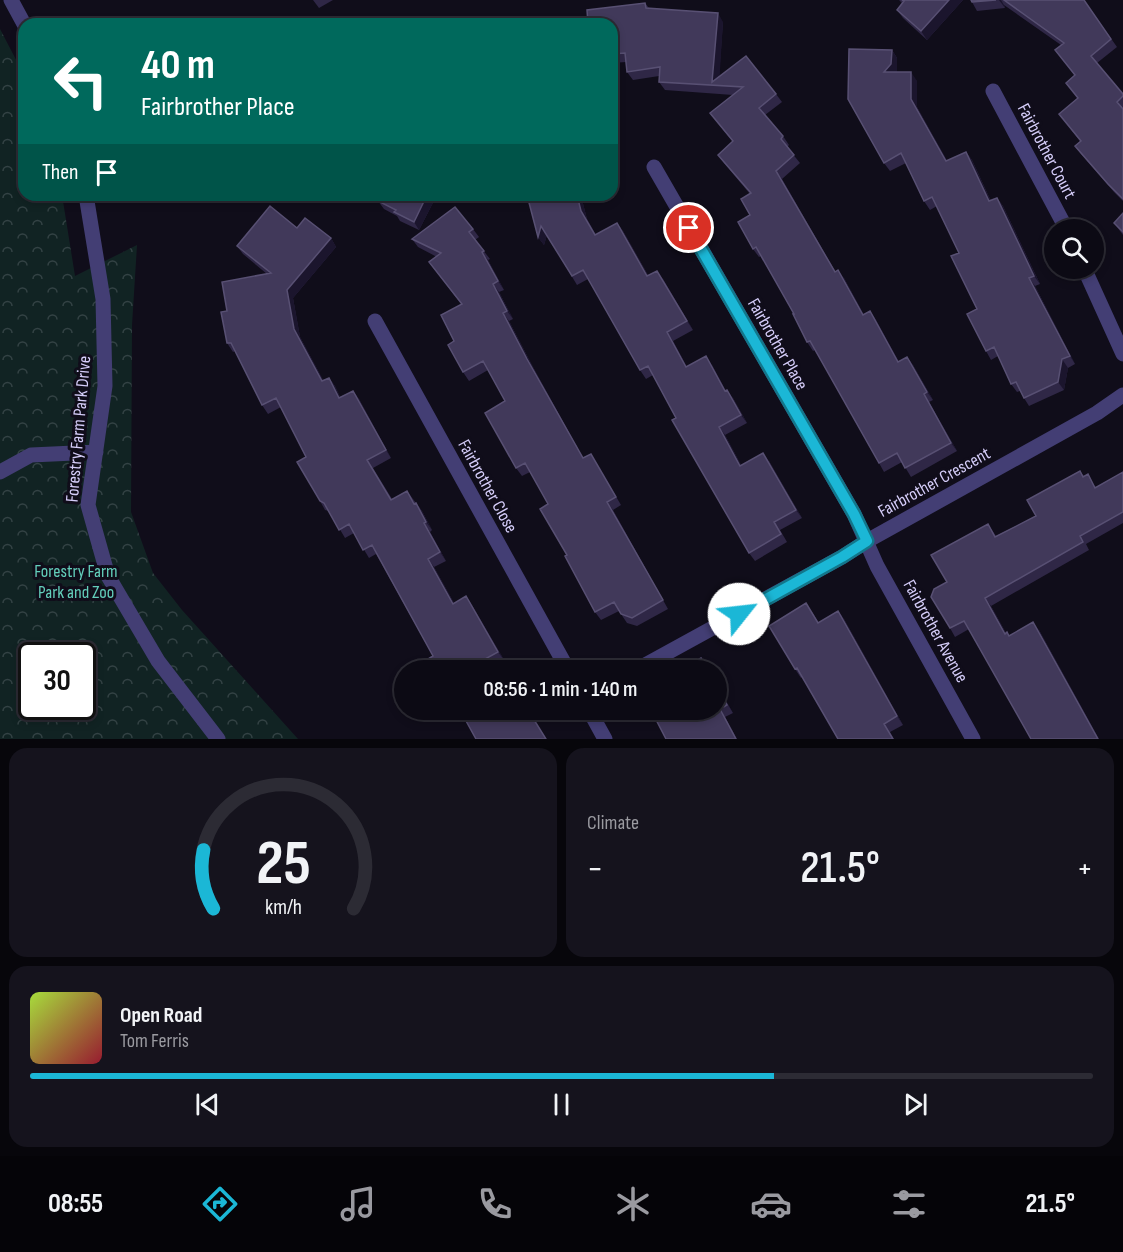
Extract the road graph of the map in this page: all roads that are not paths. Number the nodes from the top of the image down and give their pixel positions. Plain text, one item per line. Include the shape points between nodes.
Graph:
1 (11, 0) edge
2 (21, 18) edge
3 (993, 91) dead end
4 (654, 167) dead end
5 (87, 201) edge
6 (1061, 219) edge
7 (1089, 279) edge
8 (375, 321) dead end
9 (1123, 354) edge
10 (1123, 395) edge
11 (96, 453) junction
12 (0, 472) edge
13 (867, 541) junction
14 (562, 660) edge
15 (654, 660) edge
16 (595, 720) edge
17 (218, 739) edge
18 (605, 739) edge
19 (973, 739) edge

1 - 2 street
3 - 6 street, Fairbrother Court
4 - 13 street, Fairbrother Place
5 - 11 street, Forestry Farm Park Drive via 103,299 105,386
7 - 9 street
8 - 14 street, Fairbrother Close
10 - 13 street, Fairbrother Crescent
11 - 12 street via 31,455
11 - 17 street, Forestry Farm Park Drive via 88,505 108,576 158,661
13 - 15 street, Fairbrother Crescent
13 - 19 street, Fairbrother Avenue
16 - 18 street

